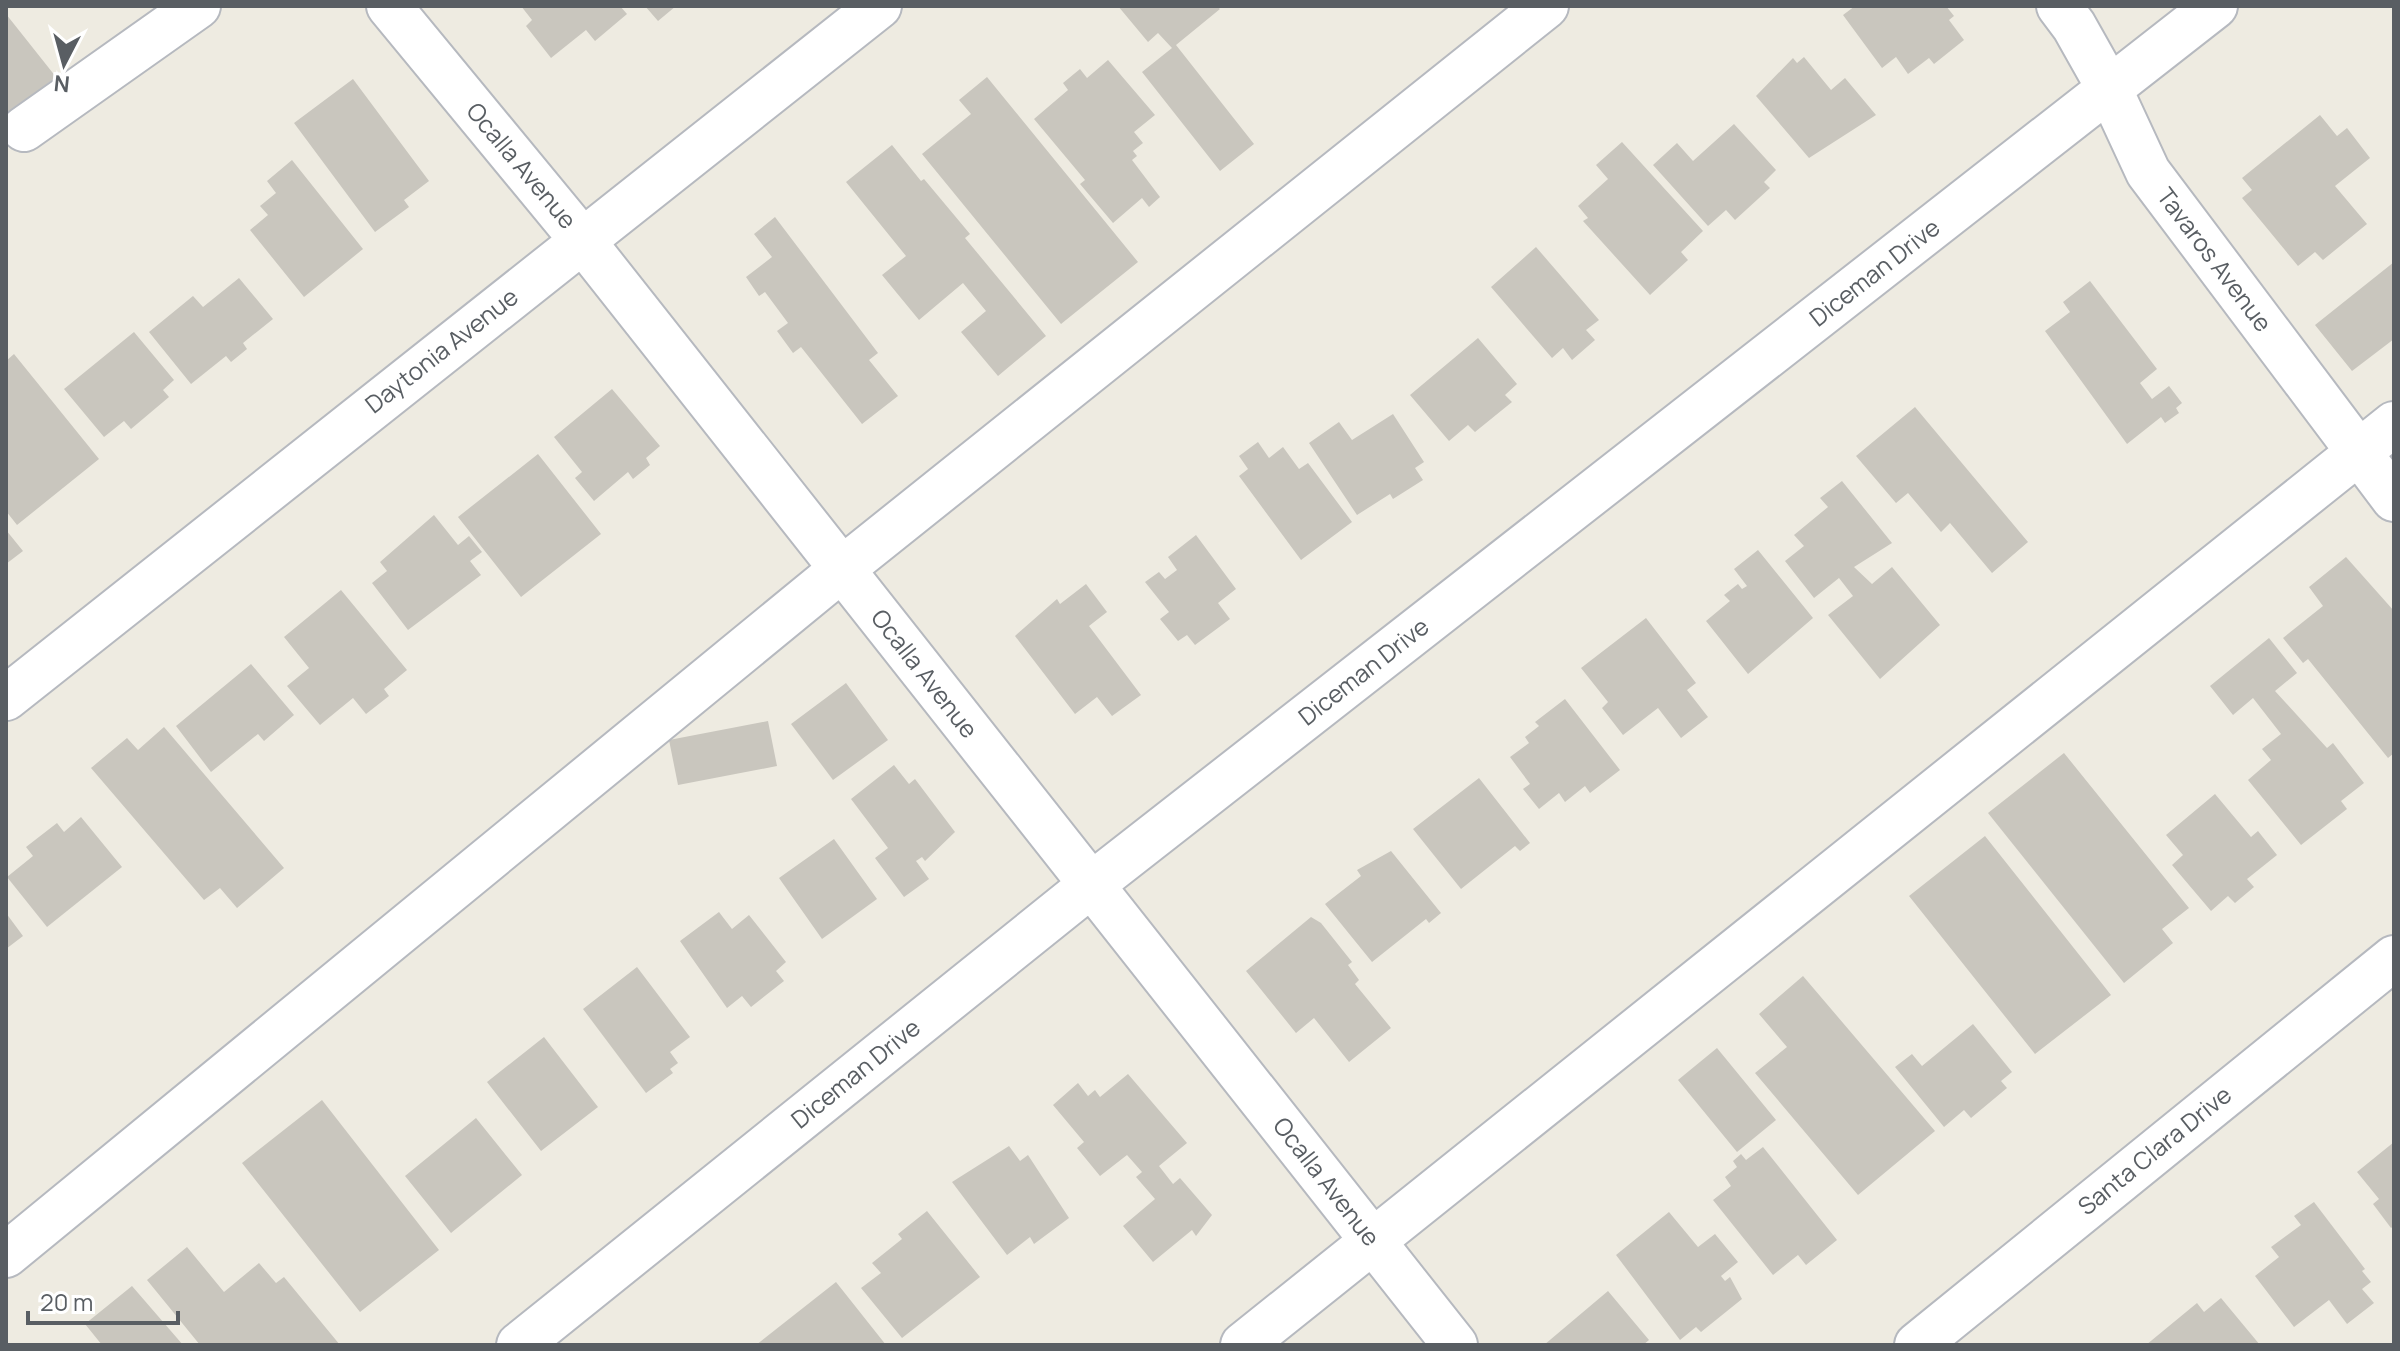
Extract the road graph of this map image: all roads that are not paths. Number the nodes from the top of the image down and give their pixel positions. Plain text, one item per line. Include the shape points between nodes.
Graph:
1 (198, 6) edge
2 (389, 6) edge
3 (879, 6) edge
4 (1546, 6) edge
5 (2059, 6) edge
6 (2215, 6) edge
7 (2110, 90) junction
8 (24, 129) dead end
9 (582, 240) junction
10 (2394, 424) edge
11 (2359, 453) junction
12 (2394, 499) edge
13 (842, 569) junction
14 (6, 698) edge
15 (1091, 885) junction
16 (2394, 958) edge
17 (1373, 1241) junction
18 (6, 1255) edge
19 (519, 1345) edge
20 (1243, 1345) edge
21 (1455, 1345) edge
22 (1917, 1345) edge

1 - 8 street
2 - 9 street, Ocalla Avenue
3 - 9 street, Daytonia Avenue
4 - 13 street
5 - 7 street, Tavaros Avenue
6 - 7 street, Diceman Drive
7 - 11 street, Tavaros Avenue via 2148,172
7 - 15 street, Diceman Drive
9 - 13 street, Ocalla Avenue
9 - 14 street, Daytonia Avenue
10 - 11 street
11 - 12 street, Tavaros Avenue
11 - 17 street
13 - 15 street, Ocalla Avenue
13 - 18 street
15 - 17 street, Ocalla Avenue
15 - 19 street, Diceman Drive
16 - 22 street, Santa Clara Drive
17 - 20 street
17 - 21 street, Ocalla Avenue

